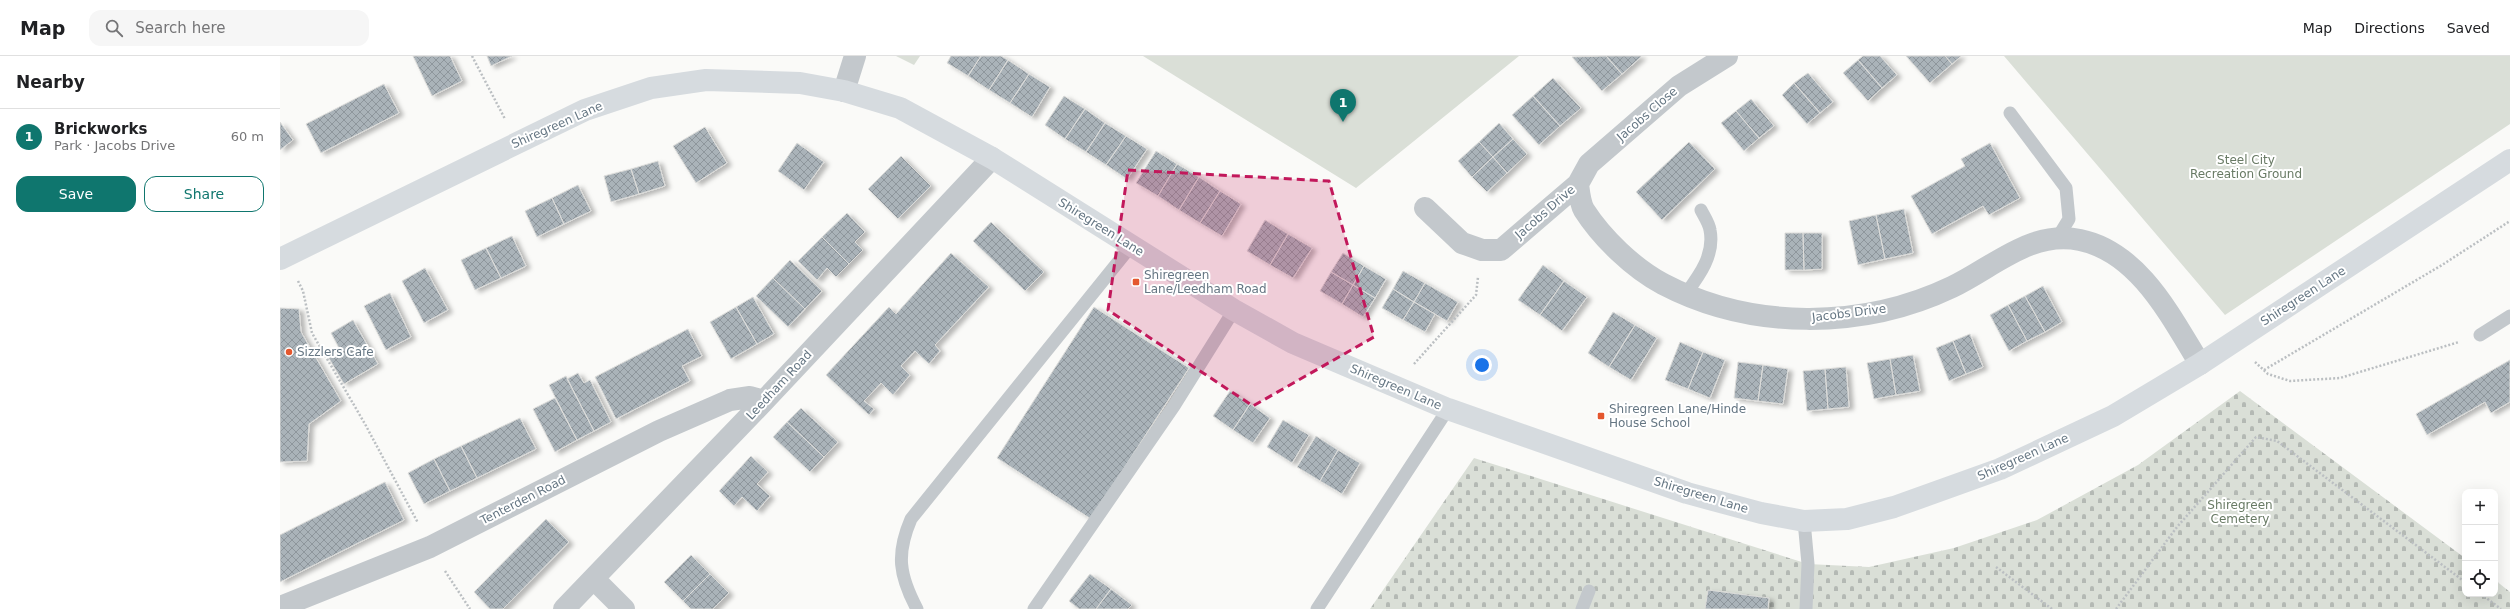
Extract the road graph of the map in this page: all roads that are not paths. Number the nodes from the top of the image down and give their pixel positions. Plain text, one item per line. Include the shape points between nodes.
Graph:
1 (855, 56) edge
2 (1727, 56) edge
3 (844, 91) junction
4 (2010, 113) dead end
5 (992, 158) junction
6 (2510, 160) edge
7 (1578, 184) junction
8 (1424, 208) dead end
9 (1701, 210) dead end
10 (2058, 237) junction
11 (1131, 246) junction
12 (282, 254) edge
13 (1685, 295) junction
14 (1234, 310) junction
15 (2510, 316) edge
16 (2480, 335) road end
17 (2200, 364) junction
18 (764, 401) junction
19 (1448, 409) junction
20 (1804, 521) junction
21 (594, 579) junction
22 (1589, 591) dead end
23 (280, 607) edge
24 (564, 609) edge
25 (624, 609) edge
26 (917, 609) edge
27 (1034, 609) edge
28 (1317, 609) edge
29 (1582, 609) edge
30 (1806, 609) edge

1 - 3 street
2 - 7 street, Jacobs Close via 1679,86 1589,164
3 - 5 street, Shiregreen Lane via 900,108
3 - 12 street, Shiregreen Lane via 800,83 754,80 706,80 651,88 585,110
4 - 10 lane via 2066,188 2069,219
5 - 11 street, Shiregreen Lane
5 - 18 street, Leedham Road
6 - 17 street, Shiregreen Lane
7 - 8 street, Jacobs Drive via 1501,250 1482,250 1462,243
7 - 13 street, Jacobs Drive via 1582,208 1612,243 1641,272
9 - 13 lane via 1710,229 1710,252 1702,272
10 - 13 street, Jacobs Drive via 2028,244 1952,287 1914,303 1874,313 1827,318 1778,318 1728,311
10 - 17 street, Jacobs Drive via 2081,240 2106,248 2129,265 2167,311
11 - 14 street, Shiregreen Lane
11 - 26 lane via 911,519 902,541 900,558 908,592
14 - 19 street, Shiregreen Lane via 1293,343
14 - 27 lane via 1174,406
15 - 16 lane
17 - 20 street, Shiregreen Lane via 2113,416 2000,469 1894,507 1847,520
18 - 21 street, Leedham Road
18 - 23 street, Tenterden Road via 750,397 730,400 659,431 430,547
19 - 20 street, Shiregreen Lane via 1686,492 1762,513
19 - 28 lane
20 - 30 lane via 1808,564
21 - 24 street, Leedham Road
21 - 25 street
22 - 29 lane

